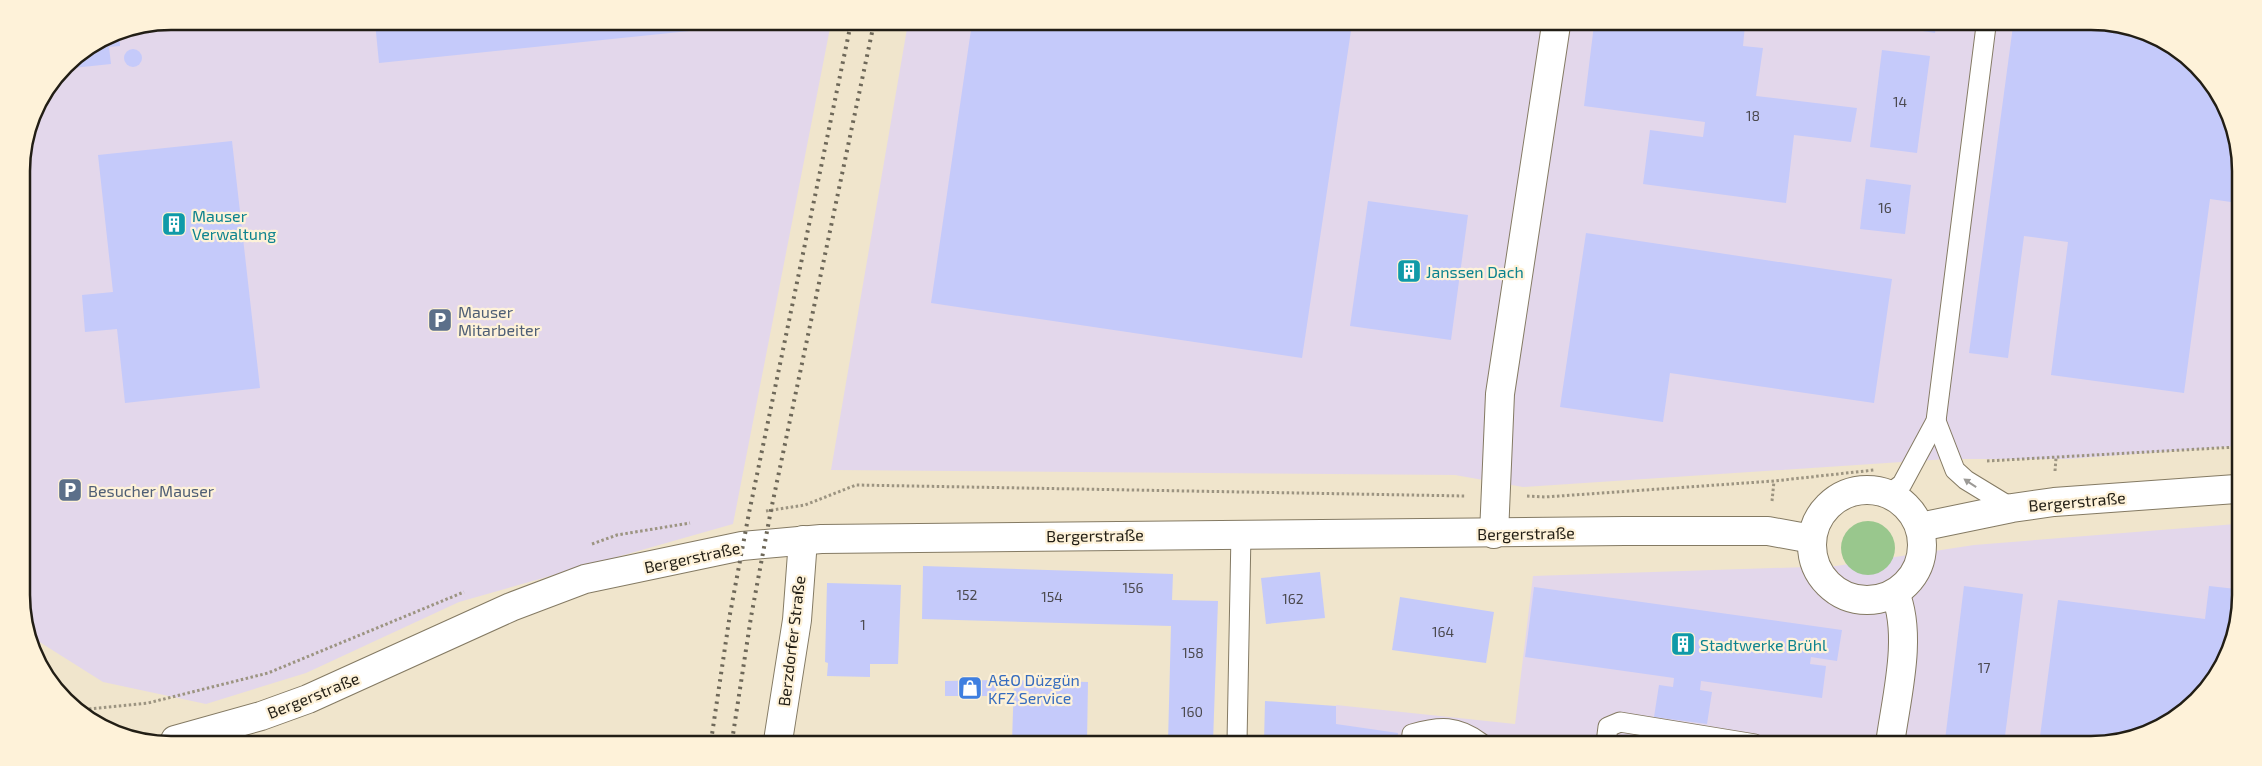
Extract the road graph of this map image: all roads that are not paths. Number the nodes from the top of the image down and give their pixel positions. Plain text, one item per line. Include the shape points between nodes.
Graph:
1 (1555, 30) edge
2 (1985, 30) edge
3 (1936, 421) junction
4 (2232, 489) edge
5 (1890, 493) junction
6 (2012, 508) junction
7 (1920, 527) junction
8 (1240, 533) junction
9 (1494, 534) junction
10 (1812, 539) junction
11 (803, 540) junction
12 (1895, 593) junction
13 (189, 736) edge
14 (779, 736) edge
15 (1237, 736) edge
16 (1412, 736) edge
17 (1471, 736) edge
18 (1607, 736) edge
19 (1706, 736) edge
20 (1891, 736) edge

1 - 9 street via 1500,394
2 - 3 lane
3 - 5 lane via 1902,484
6 -> 3 lane via 1955,470
4 - 6 street, Bergerstraße
5 - 7 street via 1903,502
5 - 10 street via 1870,489 1849,492 1830,502 1818,519
6 - 7 street, Bergerstraße
7 - 12 street via 1921,557 1916,571
8 - 9 street, Bergerstraße
8 - 11 street, Bergerstraße
8 - 15 lane
9 - 10 street, Bergerstraße via 1768,531
10 - 12 street via 1813,559 1822,578 1837,591 1856,599 1869,600
11 - 13 street, Bergerstraße via 742,546 586,579 511,607 308,699
11 - 14 street, Berzdorfer Straße via 797,620
12 - 20 street via 1902,609 1903,648
16 - 17 lane via 1436,727
18 - 19 lane via 1608,727 1620,722

